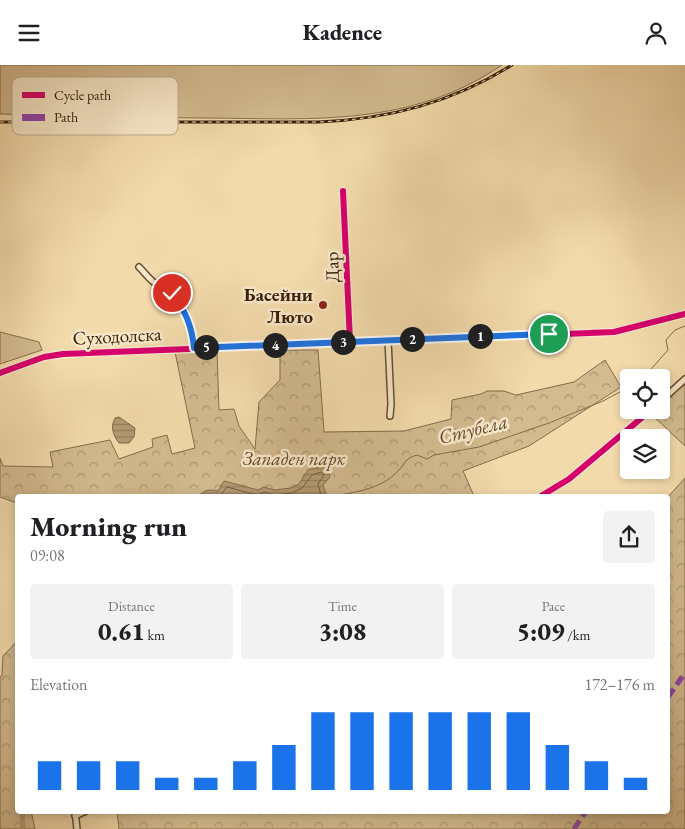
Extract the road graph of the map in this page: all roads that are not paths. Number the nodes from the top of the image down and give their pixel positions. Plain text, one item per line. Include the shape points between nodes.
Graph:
1 (343, 191) dead end
2 (139, 267) dead end
3 (685, 314) edge
4 (388, 340) junction
5 (350, 341) junction
6 (194, 348) junction
7 (0, 373) edge
8 (685, 379) edge
9 (670, 393) edge
10 (390, 416) dead end
11 (641, 419) edge
12 (544, 494) edge
13 (75, 814) edge
14 (77, 829) edge

1 - 5 street, Дар
2 - 6 street via 154,283 176,298 190,324
3 - 4 street, Суходолска via 614,332
4 - 5 street, Суходолска
4 - 10 street
5 - 6 street, Суходолска
6 - 7 street, Суходолска via 57,354
8 - 9 street
11 - 12 street via 570,479
13 - 14 street

